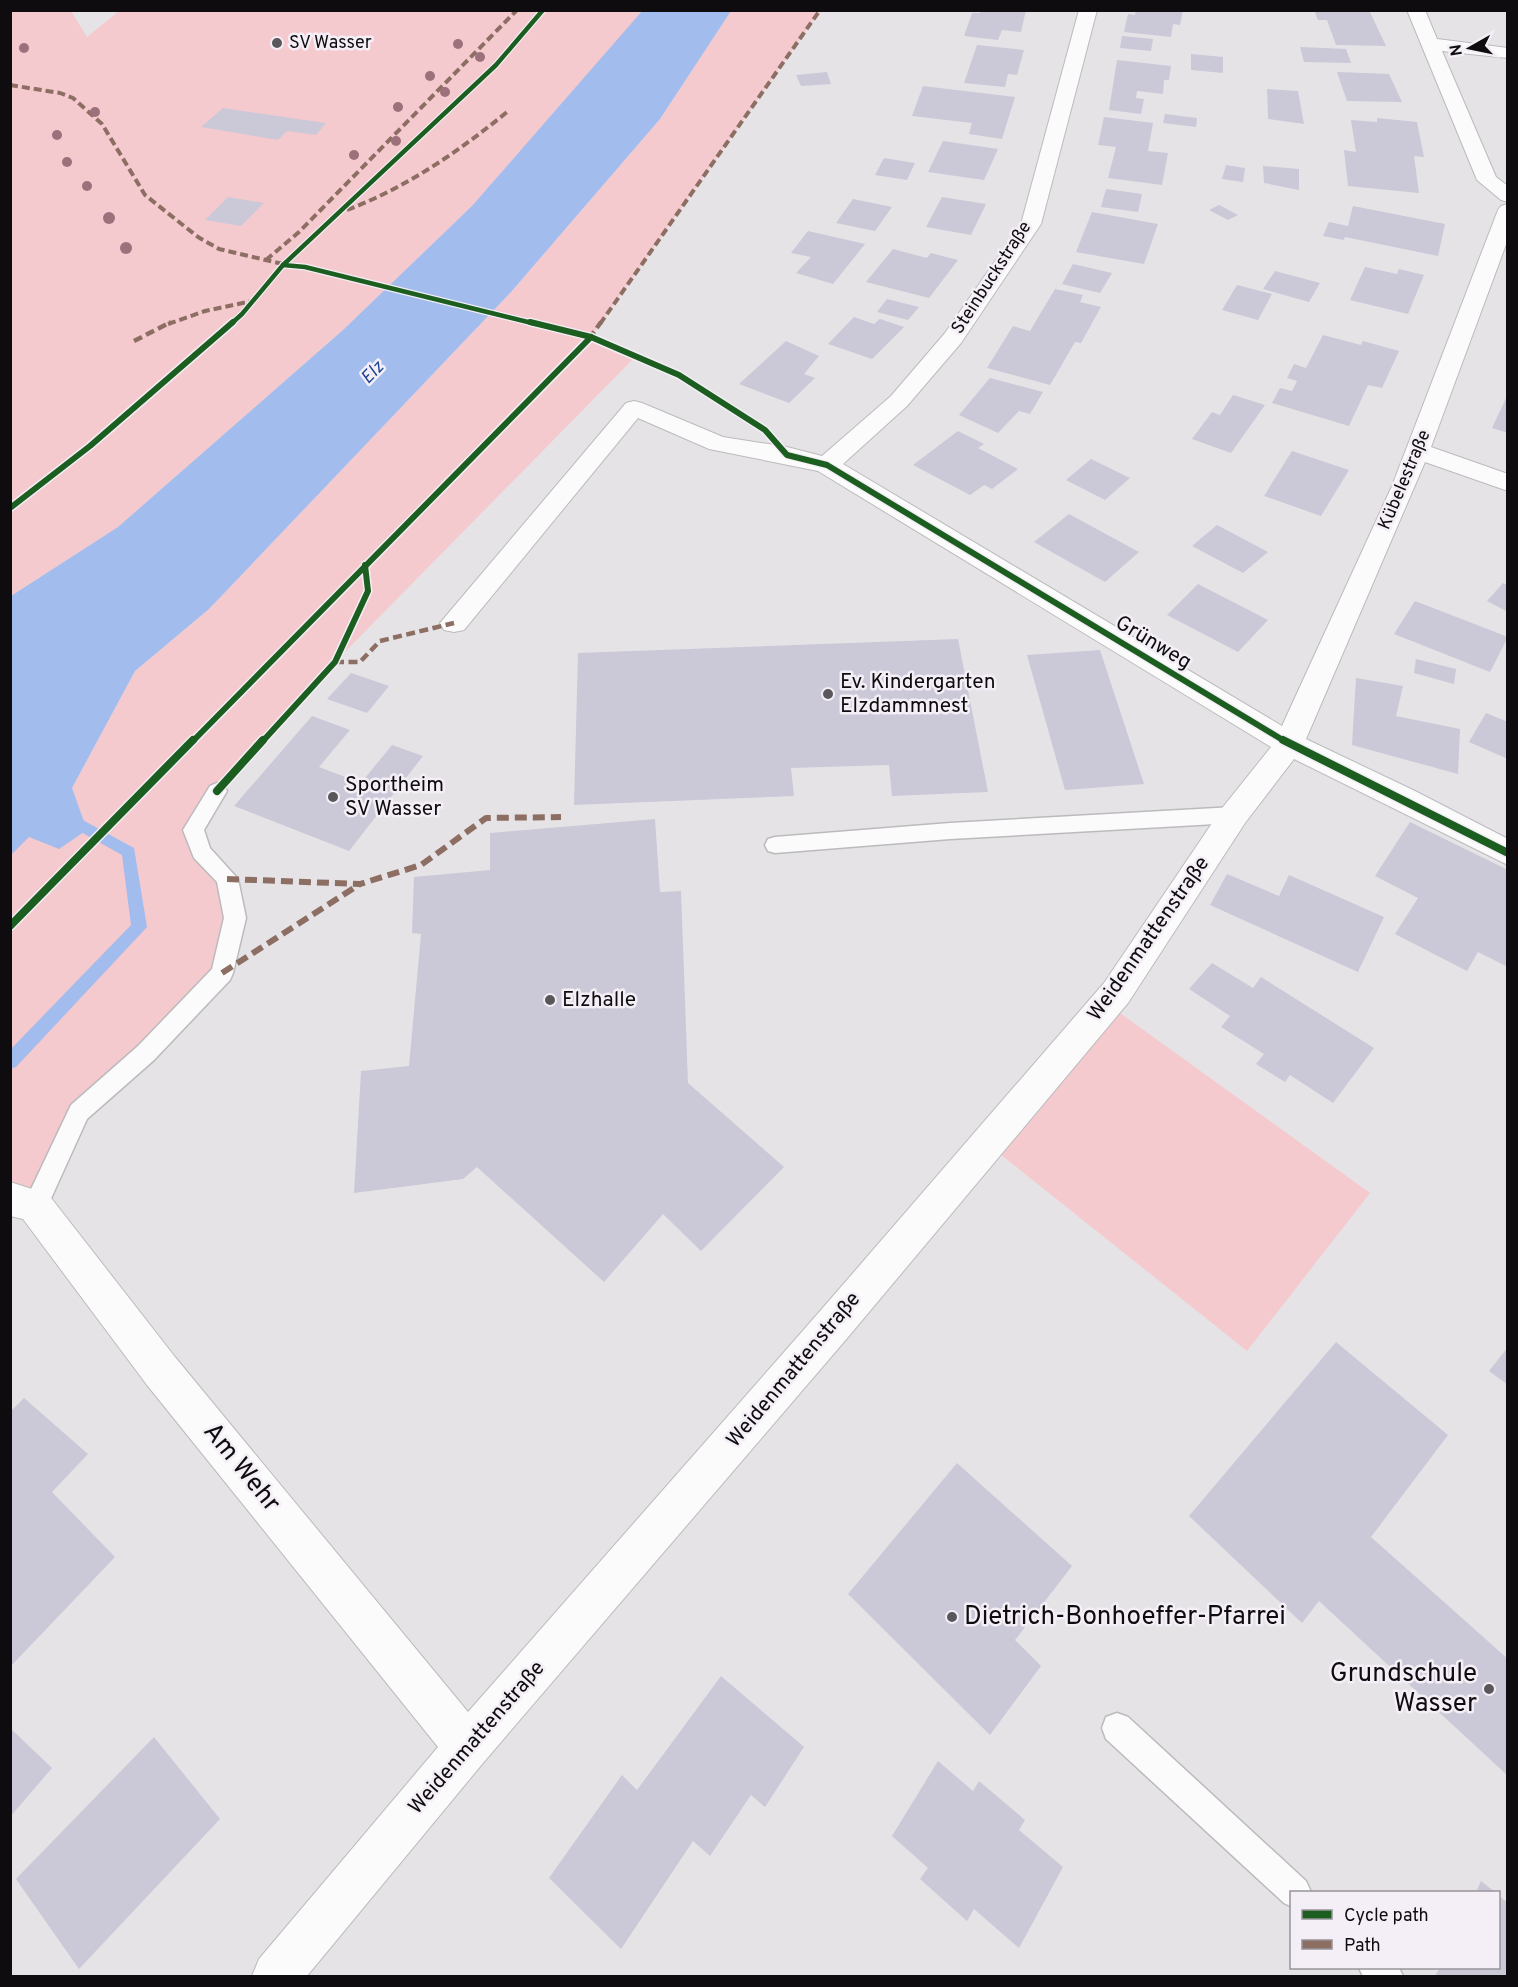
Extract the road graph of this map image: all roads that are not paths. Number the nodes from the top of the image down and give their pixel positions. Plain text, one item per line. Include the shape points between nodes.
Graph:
1 (1088, 10) edge
2 (1416, 10) edge
3 (1430, 44) junction
4 (1508, 53) edge
5 (1508, 196) edge
6 (1508, 210) edge
7 (1419, 451) junction
8 (827, 465) junction
9 (1508, 483) edge
10 (454, 623) dead end
11 (1289, 744) junction
12 (217, 791) dead end
13 (1234, 815) junction
14 (775, 845) dead end
15 (1508, 853) edge
16 (23, 1202) edge
17 (1117, 1728) dead end
18 (467, 1747) junction
19 (1293, 1891) edge
20 (276, 1977) edge

1 - 8 street, Steinbuckstraße via 1031,224 953,338 899,401
2 - 3 street
3 - 4 street
3 - 5 street via 1487,180
6 - 7 street, Kübelestraße
7 - 9 street
7 - 11 street, Kübelestraße
8 - 10 street, Grünweg via 718,444 634,408
8 - 11 street, Grünweg
11 - 13 street, Weidenmattenstraße
11 - 15 street, Grünweg
12 - 16 lane via 193,830 201,852 227,879 235,918 222,973 146,1053 79,1112
13 - 14 lane
13 - 18 street, Weidenmattenstraße via 1116,993
16 - 18 street, Am Wehr
17 - 19 lane
18 - 20 street, Weidenmattenstraße

